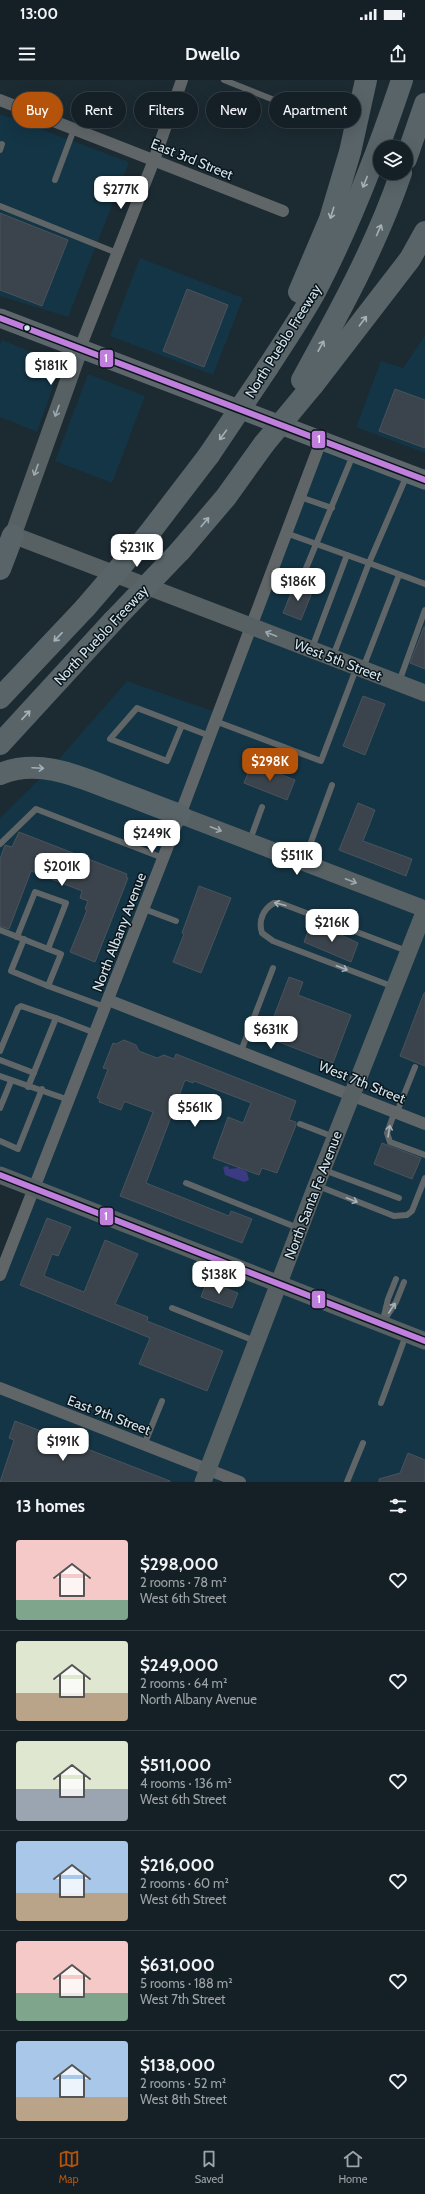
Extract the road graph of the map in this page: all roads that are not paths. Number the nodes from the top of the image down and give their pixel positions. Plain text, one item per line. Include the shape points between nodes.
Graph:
1 (182, 80) edge
2 (224, 80) edge
3 (366, 80) edge
4 (402, 80) edge
5 (269, 98) edge
6 (0, 100) edge
7 (425, 104) edge
8 (74, 129) junction
9 (413, 140) edge
10 (154, 160) junction
11 (55, 180) dead end
12 (398, 180) edge
13 (0, 206) edge
14 (283, 211) dead end
15 (425, 232) edge
16 (117, 253) junction
17 (0, 318) edge
18 (80, 348) junction
19 (268, 367) junction
20 (308, 383) junction
21 (321, 441) junction
22 (354, 454) junction
23 (416, 477) edge
24 (300, 497) junction
25 (332, 508) junction
26 (286, 533) junction
27 (13, 534) junction
28 (317, 544) junction
29 (347, 555) junction
30 (369, 563) junction
31 (0, 569) edge
32 (271, 574) junction
33 (399, 575) junction
34 (425, 584) edge
35 (425, 610) edge
36 (250, 626) junction
37 (311, 650) junction
38 (332, 658) junction
39 (360, 668) junction
40 (398, 683) junction
41 (425, 693) edge
42 (0, 698) edge
43 (215, 721) junction
44 (182, 725) junction
45 (210, 736) junction
46 (0, 744) edge
47 (0, 774) edge
48 (332, 785) dead end
49 (262, 807) dead end
50 (180, 815) junction
51 (249, 842) junction
52 (0, 844) edge
53 (163, 858) junction
54 (304, 862) junction
55 (144, 909) junction
56 (425, 909) edge
57 (176, 921) dead end
58 (0, 930) edge
59 (17, 937) junction
60 (24, 939) junction
61 (48, 949) junction
62 (408, 952) junction
63 (273, 968) dead end
64 (48, 986) junction
65 (394, 987) junction
66 (107, 1004) junction
67 (56, 1018) junction
68 (95, 1034) junction
69 (0, 1051) edge
70 (241, 1051) junction
71 (0, 1060) edge
72 (415, 1067) dead end
73 (34, 1074) junction
74 (0, 1076) edge
75 (11, 1081) junction
76 (28, 1087) junction
77 (42, 1089) junction
78 (352, 1094) junction
79 (69, 1100) junction
80 (0, 1108) edge
81 (396, 1112) junction
82 (300, 1124) dead end
83 (425, 1124) edge
84 (335, 1138) junction
85 (0, 1141) edge
86 (425, 1155) edge
87 (323, 1169) junction
88 (0, 1175) edge
89 (425, 1178) edge
90 (186, 1183) dead end
91 (316, 1186) junction
92 (34, 1188) junction
93 (399, 1198) dead end
94 (300, 1228) junction
95 (0, 1275) edge
96 (396, 1279) dead end
97 (404, 1282) dead end
98 (278, 1284) junction
99 (172, 1308) dead end
100 (382, 1324) junction
101 (407, 1334) junction
102 (424, 1339) edge
103 (256, 1342) junction
104 (0, 1388) edge
105 (162, 1401) dead end
106 (381, 1403) dead end
107 (363, 1443) dead end
108 (144, 1445) junction
109 (206, 1476) edge
110 (240, 1482) edge
111 (347, 1482) edge

1 - 10 street
2 - 5 lane
3 -> 19 highway via 350,152 330,219
4 -> 19 highway, North Pueblo Freeway via 383,138 349,223 315,291
6 - 8 street, East 3rd Street
7 - 9 highway
8 - 10 street, East 3rd Street
8 - 11 lane
10 - 14 street, East 3rd Street
10 - 16 street
20 -> 12 highway via 372,244
13 - 16 lane
20 -> 15 highway via 410,259
16 - 18 street
17 - 18 main road
18 - 21 main road
18 -> 27 main road
19 -> 42 highway, North Pueblo Freeway, bridge via 209,455 147,536
46 -> 20 highway, North Pueblo Freeway, bridge via 202,526
21 - 22 main road
21 - 24 street, North Albany Avenue
22 - 23 main road
22 - 25 lane
23 - 30 lane
24 - 25 lane
24 - 26 street, North Albany Avenue
25 - 28 lane
26 - 28 lane
26 - 32 street, North Albany Avenue
27 - 31 highway
27 - 36 main road, West 5th Street
28 - 29 lane
28 - 32 lane via 302,578 291,582
29 - 30 lane
29 - 37 lane
30 - 33 lane
30 - 38 lane
32 - 36 street, North Albany Avenue
33 - 34 lane
33 - 39 lane
35 - 40 lane
37 -> 36 main road, West 5th Street
36 - 43 street, North Albany Avenue
37 - 38 main road, West 5th Street
38 - 39 main road, West 5th Street
39 - 40 main road, West 5th Street
39 - 43 lane via 321,761
40 - 41 main road, West 5th Street
43 - 45 street, North Albany Avenue
44 - 44 lane via 137,708 110,739 167,761
44 - 45 lane
45 - 50 street, North Albany Avenue
47 -> 50 highway via 9,770 51,768 74,774
48 - 54 lane
49 - 51 lane
50 -> 51 main road
50 - 53 street, North Albany Avenue
51 - 54 main road
52 - 53 lane via 36,809
53 - 55 street, North Albany Avenue
54 -> 56 main road
55 - 57 lane
55 - 66 street, North Albany Avenue
56 - 62 main road, North Santa Fe Avenue
58 - 59 lane
59 - 60 lane
59 - 61 lane via 35,892 66,903
60 - 61 lane
60 - 64 lane via 11,971
61 - 64 lane via 61,954
62 - 65 main road, North Santa Fe Avenue
62 -> 65 lane via 274,902 261,920 262,932 273,941
63 - 70 lane
64 - 66 lane
65 - 78 main road, North Santa Fe Avenue
66 - 68 street, North Albany Avenue
66 - 70 street, West 7th Street
67 - 68 lane
67 - 69 lane via 21,1006
67 - 73 lane
68 - 79 street, North Albany Avenue
70 - 78 street, West 7th Street
71 - 73 lane
72 - 81 lane
73 - 76 lane
74 - 75 lane
75 - 76 lane
75 - 80 lane
76 - 77 lane
77 - 79 lane
77 - 85 lane via 18,1149
78 - 81 street, West 7th Street
78 - 84 main road, North Santa Fe Avenue
79 - 92 street, North Albany Avenue
81 - 83 street, West 7th Street
86 -> 81 lane via 390,1142 387,1132
82 - 84 lane
84 - 87 main road, North Santa Fe Avenue
87 - 91 main road, North Santa Fe Avenue
87 - 93 lane
88 - 92 main road
91 -> 89 lane via 401,1216 412,1211
90 - 94 lane
91 - 94 main road, North Santa Fe Avenue
92 - 95 street, North Albany Avenue
92 - 98 main road
94 - 98 main road, North Santa Fe Avenue
96 - 100 lane
100 -> 97 lane via 396,1302
98 - 100 main road
98 - 103 main road, North Santa Fe Avenue
99 - 103 lane
100 - 101 main road
101 - 102 main road
101 - 106 lane
103 - 109 main road, North Santa Fe Avenue
104 - 108 street, East 9th Street
105 - 108 lane
107 - 111 lane
108 - 109 street, East 9th Street
109 - 110 street, East 9th Street

